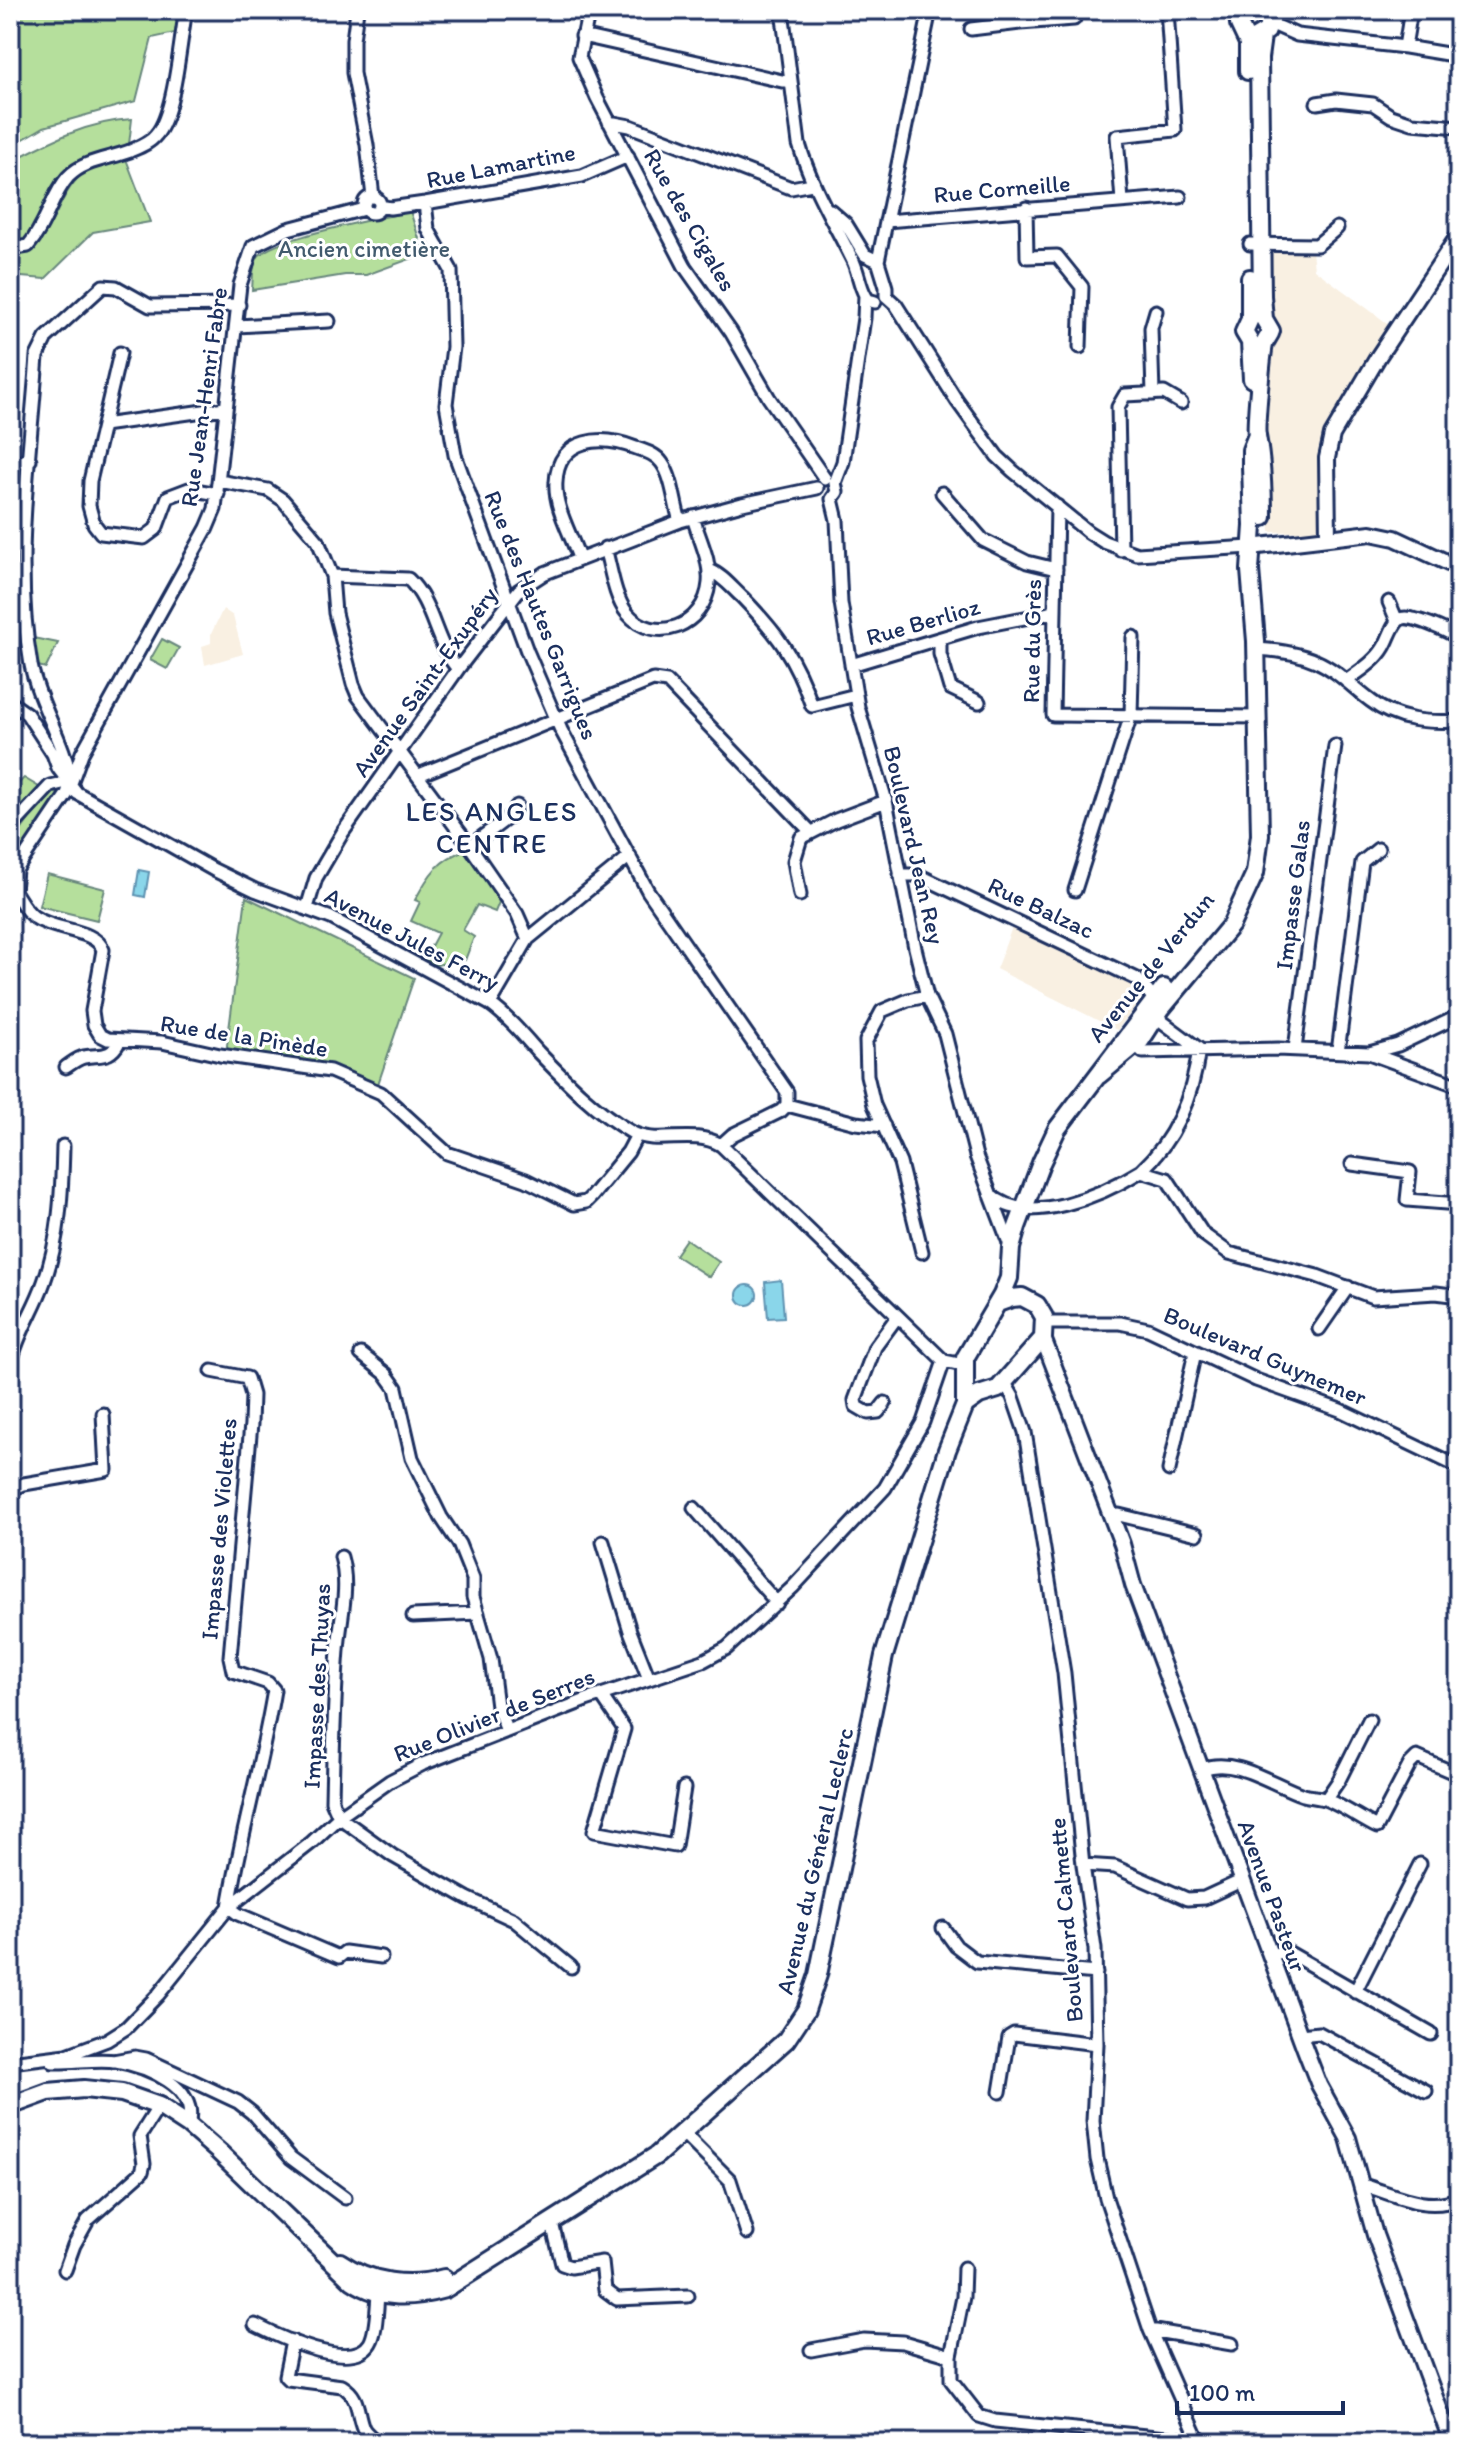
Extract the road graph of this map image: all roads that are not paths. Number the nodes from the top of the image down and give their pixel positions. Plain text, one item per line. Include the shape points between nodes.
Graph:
1 (186, 10) edge
2 (357, 10) edge
3 (589, 10) edge
4 (782, 10) edge
5 (930, 10) edge
6 (1019, 10) edge
7 (1167, 10) edge
8 (1238, 10) edge
9 (1411, 10) edge
10 (1074, 19) dead end
11 (1020, 23) junction
12 (1262, 26) edge
13 (971, 29) dead end
14 (582, 36) junction
15 (1405, 47) junction
16 (1459, 56) edge
17 (791, 81) junction
18 (1317, 103) dead end
19 (609, 122) junction
20 (1459, 127) edge
21 (628, 156) junction
22 (812, 184) junction
23 (1180, 197) dead end
24 (377, 201) junction
25 (1122, 201) junction
26 (425, 203) junction
27 (827, 207) junction
28 (1026, 208) junction
29 (364, 209) joint
30 (886, 221) junction
31 (1337, 228) dead end
32 (1459, 235) edge
33 (1256, 244) junction
34 (10, 249) edge
35 (873, 259) junction
36 (857, 271) junction
37 (875, 297) junction
38 (239, 305) junction
39 (1156, 311) dead end
40 (1257, 319) junction
41 (329, 321) dead end
42 (237, 326) junction
43 (1258, 342) junction
44 (1080, 347) dead end
45 (120, 353) dead end
46 (1153, 394) junction
47 (1181, 403) dead end
48 (225, 408) junction
49 (103, 425) junction
50 (30, 460) junction
51 (10, 463) edge
52 (826, 483) junction
53 (219, 488) junction
54 (942, 493) dead end
55 (832, 499) junction
56 (1057, 506) junction
57 (686, 519) junction
58 (1328, 538) junction
59 (1256, 546) junction
60 (605, 548) junction
61 (1121, 550) junction
62 (579, 558) junction
63 (1459, 568) edge
64 (1056, 569) junction
65 (709, 570) junction
66 (332, 576) junction
67 (1389, 602) dead end
68 (509, 603) junction
69 (1055, 612) junction
70 (1397, 621) junction
71 (1133, 637) dead end
72 (1459, 638) edge
73 (940, 639) junction
74 (1256, 645) junction
75 (851, 665) junction
76 (458, 669) junction
77 (1346, 681) junction
78 (856, 695) junction
79 (10, 702) edge
80 (979, 702) dead end
81 (1131, 715) junction
82 (1258, 717) junction
83 (556, 719) junction
84 (1459, 721) edge
85 (1335, 746) dead end
86 (400, 751) junction
87 (419, 775) junction
88 (71, 781) junction
89 (886, 801) junction
90 (517, 806) dead end
91 (10, 829) edge
92 (810, 831) junction
93 (470, 846) junction
94 (1378, 849) dead end
95 (630, 856) junction
96 (900, 875) junction
97 (1075, 890) dead end
98 (800, 895) dead end
99 (307, 908) junction
100 (528, 939) junction
101 (927, 996) junction
102 (490, 1004) junction
103 (1156, 1008) junction
104 (1459, 1016) edge
105 (1132, 1039) junction
106 (119, 1042) junction
107 (1199, 1049) junction
108 (1295, 1049) junction
109 (1338, 1052) junction
110 (1369, 1053) junction
111 (66, 1067) dead end
112 (1459, 1086) edge
113 (787, 1105) junction
114 (884, 1126) junction
115 (637, 1135) junction
116 (721, 1145) junction
117 (63, 1146) dead end
118 (1352, 1164) dead end
119 (1141, 1171) junction
120 (990, 1194) junction
121 (1459, 1204) edge
122 (1024, 1210) junction
123 (1011, 1248) junction
124 (922, 1252) dead end
125 (1009, 1278) junction
126 (1348, 1287) junction
127 (1459, 1296) edge
128 (1022, 1297) junction
129 (998, 1303) junction
130 (897, 1317) junction
131 (1319, 1329) dead end
132 (1044, 1331) junction
133 (1195, 1352) junction
134 (361, 1354) dead end
135 (944, 1361) junction
136 (1024, 1361) junction
137 (1053, 1363) junction
138 (10, 1368) edge
139 (212, 1371) dead end
140 (964, 1373) junction
141 (1005, 1383) junction
142 (986, 1393) junction
143 (885, 1403) dead end
144 (965, 1405) junction
145 (103, 1414) dead end
146 (1459, 1467) edge
147 (1169, 1470) dead end
148 (10, 1490) edge
149 (694, 1508) dead end
150 (1111, 1518) junction
151 (1197, 1534) dead end
152 (603, 1542) dead end
153 (341, 1557) dead end
154 (777, 1603) junction
155 (478, 1613) junction
156 (413, 1616) dead end
157 (649, 1679) junction
158 (601, 1695) junction
159 (1369, 1720) dead end
160 (507, 1731) junction
161 (1203, 1769) junction
162 (1459, 1775) edge
163 (684, 1788) dead end
164 (1326, 1799) junction
165 (339, 1817) junction
166 (1420, 1864) dead end
167 (1083, 1865) junction
168 (1243, 1880) junction
169 (229, 1907) junction
170 (943, 1928) dead end
171 (1271, 1955) junction
172 (381, 1957) dead end
173 (571, 1967) dead end
174 (1096, 1973) junction
175 (1355, 1992) junction
176 (1431, 2034) dead end
177 (1300, 2035) junction
178 (1097, 2044) junction
179 (32, 2060) junction
180 (113, 2061) junction
181 (10, 2062) edge
182 (1426, 2091) dead end
183 (1000, 2092) dead end
184 (10, 2106) edge
185 (159, 2106) junction
186 (188, 2125) junction
187 (683, 2133) junction
188 (1363, 2185) junction
189 (345, 2198) dead end
190 (1459, 2198) edge
191 (552, 2223) junction
192 (747, 2233) dead end
193 (964, 2268) dead end
194 (65, 2270) dead end
195 (379, 2286) junction
196 (688, 2296) dead end
197 (255, 2325) dead end
198 (1150, 2330) junction
199 (292, 2341) junction
200 (1232, 2344) dead end
201 (811, 2350) dead end
202 (951, 2356) junction
203 (1199, 2440) edge
204 (378, 2443) edge
205 (1452, 2443) edge

1 - 34 street via 168,113 157,134 127,152 78,169 59,190 42,231 28,246
2 - 24 street via 353,73
3 - 14 street, Rue des Cigales
4 - 17 street
5 - 30 street
6 - 11 street
7 - 25 street via 1175,130 1117,136
8 - 12 main road via 1239,24
9 - 15 street
10 - 11 street
11 - 13 street
12 - 15 street
12 - 33 main road via 1248,43
14 - 17 street
14 - 19 street, Rue des Cigales via 579,57
15 - 16 street
17 - 22 street via 799,144
18 - 20 street via 1373,104 1412,123
19 - 21 street, Rue des Cigales
19 - 22 street via 791,188
21 - 26 street, Rue Lamartine via 582,176
21 - 52 street, Rue des Cigales via 685,267
22 - 27 street
23 - 25 street, Rue Corneille
24 - 26 street, Rue Lamartine via 390,208
24 - 29 street, Rue Lamartine via 379,211 371,214
25 - 28 street, Rue Corneille
26 - 68 street, Rue des Hautes Garrigues via 428,229 451,270 453,347 446,404 455,455
27 - 35 street
27 - 36 street
28 - 30 street, Rue Corneille
28 - 44 street via 1027,257 1057,256 1082,287
29 - 38 street, Rue Jean-Henri Fabre via 288,229 253,246
30 - 35 street
31 - 33 street via 1317,245
32 - 58 street via 1332,435 1327,458
33 - 40 main road
35 - 36 street via 860,261
35 - 37 street via 886,287
36 - 37 street
37 - 52 street, Boulevard Jean Rey via 864,318 842,470
37 - 56 street via 896,305 990,447
38 - 42 street, Rue Jean-Henri Fabre
38 - 50 street via 150,306 116,287 103,286 46,338 37,356
39 - 46 street via 1151,328
40 - 43 main road via 1271,331
40 - 43 main road via 1244,332
41 - 42 street
42 - 48 street, Rue Jean-Henri Fabre
43 - 59 main road, Avenue de Verdun via 1252,384 1257,435 1251,450
45 - 49 street
46 - 47 street via 1164,393
46 - 61 street via 1125,395 1118,407
48 - 49 street
48 - 53 street, Rue Jean-Henri Fabre
49 - 53 street via 89,506 101,533 144,538 156,529 168,497 189,489
50 - 51 street
50 - 88 street via 24,611 32,669
52 - 55 street, Boulevard Jean Rey via 837,492
52 - 55 street, Rue des Cigales via 823,499
52 - 57 street, Avenue Saint-Exupéry
53 - 66 street via 268,490 283,500 318,541
53 - 88 street, Rue Jean-Henri Fabre via 207,528
54 - 64 street via 983,540 1027,562
55 - 75 street, Boulevard Jean Rey
56 - 61 street
56 - 64 street, Rue du Grès
57 - 60 street, Avenue Saint-Exupéry
57 - 62 street via 659,458 616,441 583,442 568,453 556,479
57 - 65 street
58 - 59 street
58 - 63 street via 1363,532 1384,535
59 - 61 street via 1137,554
59 - 74 main road, Avenue de Verdun via 1263,606
60 - 62 street, Avenue Saint-Exupéry
60 - 65 street via 621,603 628,614 650,627 674,628 695,617 707,593
62 - 68 street, Avenue Saint-Exupéry via 545,573
64 - 69 street, Rue du Grès
65 - 78 street via 786,647 812,706
66 - 76 street via 408,579 420,590
66 - 86 street via 335,613 353,684
67 - 70 street
68 - 76 street, Avenue Saint-Exupéry
68 - 83 street, Rue des Hautes Garrigues
69 - 73 street, Rue Berlioz
69 - 81 street, Rue du Grès via 1053,715
70 - 72 street via 1413,618
70 - 77 street via 1383,649
71 - 81 street
73 - 75 street, Rue Berlioz
73 - 80 street via 950,688
74 - 77 street via 1319,662
74 - 82 main road, Avenue de Verdun
75 - 78 street, Boulevard Jean Rey
76 - 86 street, Avenue Saint-Exupéry
77 - 84 street via 1374,704 1405,718
78 - 89 street, Boulevard Jean Rey
79 - 88 street, Avenue Jules Ferry via 27,714
81 - 82 street, Rue du Grès
81 - 97 street
82 - 103 main road, Avenue de Verdun via 1260,835 1255,873 1231,925
83 - 87 street
83 - 92 street via 653,680 667,682
83 - 95 street, Rue des Hautes Garrigues
85 - 108 street, Impasse Galas
86 - 87 street
86 - 99 street, Avenue Saint-Exupéry via 328,857
87 - 93 street
88 - 91 street via 50,786
88 - 99 street, Avenue Jules Ferry via 77,793 214,870
88 - 106 street via 16,870 14,891 33,916 100,941 94,1025 100,1035
89 - 92 street
89 - 96 street, Boulevard Jean Rey
90 - 93 street
92 - 98 street via 801,838 794,861
93 - 100 street
94 - 109 street via 1362,862
95 - 100 street
95 - 113 street, Rue des Hautes Garrigues via 648,891 783,1083
96 - 101 street, Boulevard Jean Rey
96 - 103 street, Rue Balzac via 918,875 1113,966 1137,979
99 - 102 street, Avenue Jules Ferry
100 - 102 street
101 - 114 street via 882,1011 866,1041 867,1075
101 - 120 street, Boulevard Jean Rey via 945,1034
102 - 115 street, Avenue Jules Ferry via 562,1077
103 - 105 main road, Avenue de Verdun via 1147,1032
103 - 107 street, Rue Balzac
104 - 110 street via 1409,1041
105 - 107 street via 1143,1052
105 - 122 main road, Avenue de Verdun via 1057,1129
106 - 111 street via 114,1052 81,1057
106 - 115 street, Rue de la Pinède via 162,1042 330,1071 381,1093 447,1153 526,1180 574,1204 592,1196
107 - 108 street
107 - 119 street via 1189,1098 1161,1152
108 - 109 street
109 - 110 street
110 - 112 street
113 - 114 street
113 - 116 street
114 - 124 street via 900,1163
115 - 116 street via 702,1137
116 - 130 street
117 - 138 street via 62,1198 52,1253
118 - 121 street via 1410,1172 1407,1200
119 - 122 street via 1114,1187 1061,1205
119 - 126 street via 1167,1179 1203,1234 1229,1253
120 - 122 street
120 - 123 street, Boulevard Jean Rey
122 - 123 main road, Avenue de Verdun
123 - 125 main road, Avenue de Verdun
125 - 128 main road
125 - 129 main road, Avenue de Verdun
126 - 127 street via 1373,1297
126 - 131 street
128 - 129 main road
128 - 132 main road via 1041,1310
129 - 140 main road, Avenue de Verdun
130 - 135 street
130 - 143 street via 875,1347 855,1400 868,1413 878,1412
132 - 133 street, Boulevard Guynemer via 1120,1323 1148,1329
132 - 136 main road
132 - 137 street, Avenue Pasteur
133 - 146 street, Boulevard Guynemer via 1340,1410
133 - 147 street
134 - 155 street via 396,1388 412,1458 459,1544 473,1579
135 - 140 street
135 - 154 street, Rue Olivier de Serres via 923,1422 885,1488
136 - 137 street
136 - 141 main road
137 - 150 street, Avenue Pasteur
139 - 169 street, Impasse des Violettes via 247,1378 252,1395 230,1657 233,1671 274,1690
140 - 142 main road via 971,1388
140 - 144 main road
141 - 142 main road
141 - 167 street, Boulevard Calmette via 1025,1432 1064,1673
142 - 144 main road
144 - 187 main road, Avenue du Général Leclerc via 888,1641 813,1993 786,2040
145 - 148 street via 106,1470
149 - 154 street
150 - 151 street via 1119,1515
150 - 161 street, Avenue Pasteur
152 - 157 street
153 - 165 street, Impasse des Thuyas via 345,1608 338,1646 332,1801
154 - 157 street, Rue Olivier de Serres via 717,1655
155 - 156 street
155 - 160 street
157 - 158 street, Rue Olivier de Serres
158 - 160 street, Rue Olivier de Serres
158 - 163 street via 624,1729 594,1831 675,1846
159 - 164 street
160 - 165 street, Rue Olivier de Serres via 423,1764
161 - 164 street via 1242,1770
161 - 168 street, Avenue Pasteur
162 - 164 street via 1417,1757 1377,1827
165 - 169 street, Rue Olivier de Serres
165 - 173 street via 393,1856 514,1920
166 - 175 street
167 - 168 street via 1115,1867 1197,1899
167 - 174 street, Boulevard Calmette
168 - 171 street, Avenue Pasteur
169 - 172 street via 339,1957 345,1952
169 - 179 street, Rue Olivier de Serres via 126,2028 67,2055
170 - 174 street via 977,1962
171 - 175 street via 1286,1951
171 - 177 street, Avenue Pasteur
174 - 178 street, Boulevard Calmette
175 - 176 street
177 - 182 street via 1319,2033
177 - 188 street, Avenue Pasteur via 1348,2138
178 - 183 street via 1014,2034 1009,2037
178 - 198 street, Boulevard Calmette via 1097,2159
179 - 180 street
179 - 181 street, Rue Olivier de Serres
180 - 186 street via 156,2074 186,2097
180 - 189 street via 146,2059 238,2102 291,2158
184 - 185 main road via 48,2092 84,2089 122,2093
185 - 186 main road
185 - 194 street via 140,2136 142,2172 88,2220
186 - 195 main road via 353,2281
187 - 191 main road, Avenue du Général Leclerc via 634,2172
187 - 192 street via 730,2180
188 - 190 street via 1428,2205
188 - 205 street, Avenue Pasteur via 1375,2235
191 - 195 main road, Avenue du Général Leclerc via 445,2289 406,2297
191 - 196 street via 562,2264 602,2262 605,2290 617,2299
193 - 202 street
195 - 199 street via 371,2341 360,2352 330,2353
197 - 199 street
198 - 200 street
198 - 203 street, Boulevard Calmette
199 - 204 street via 285,2376 348,2390 360,2408 364,2430
201 - 202 street via 864,2340 903,2342
202 - 203 street via 951,2380 979,2416

